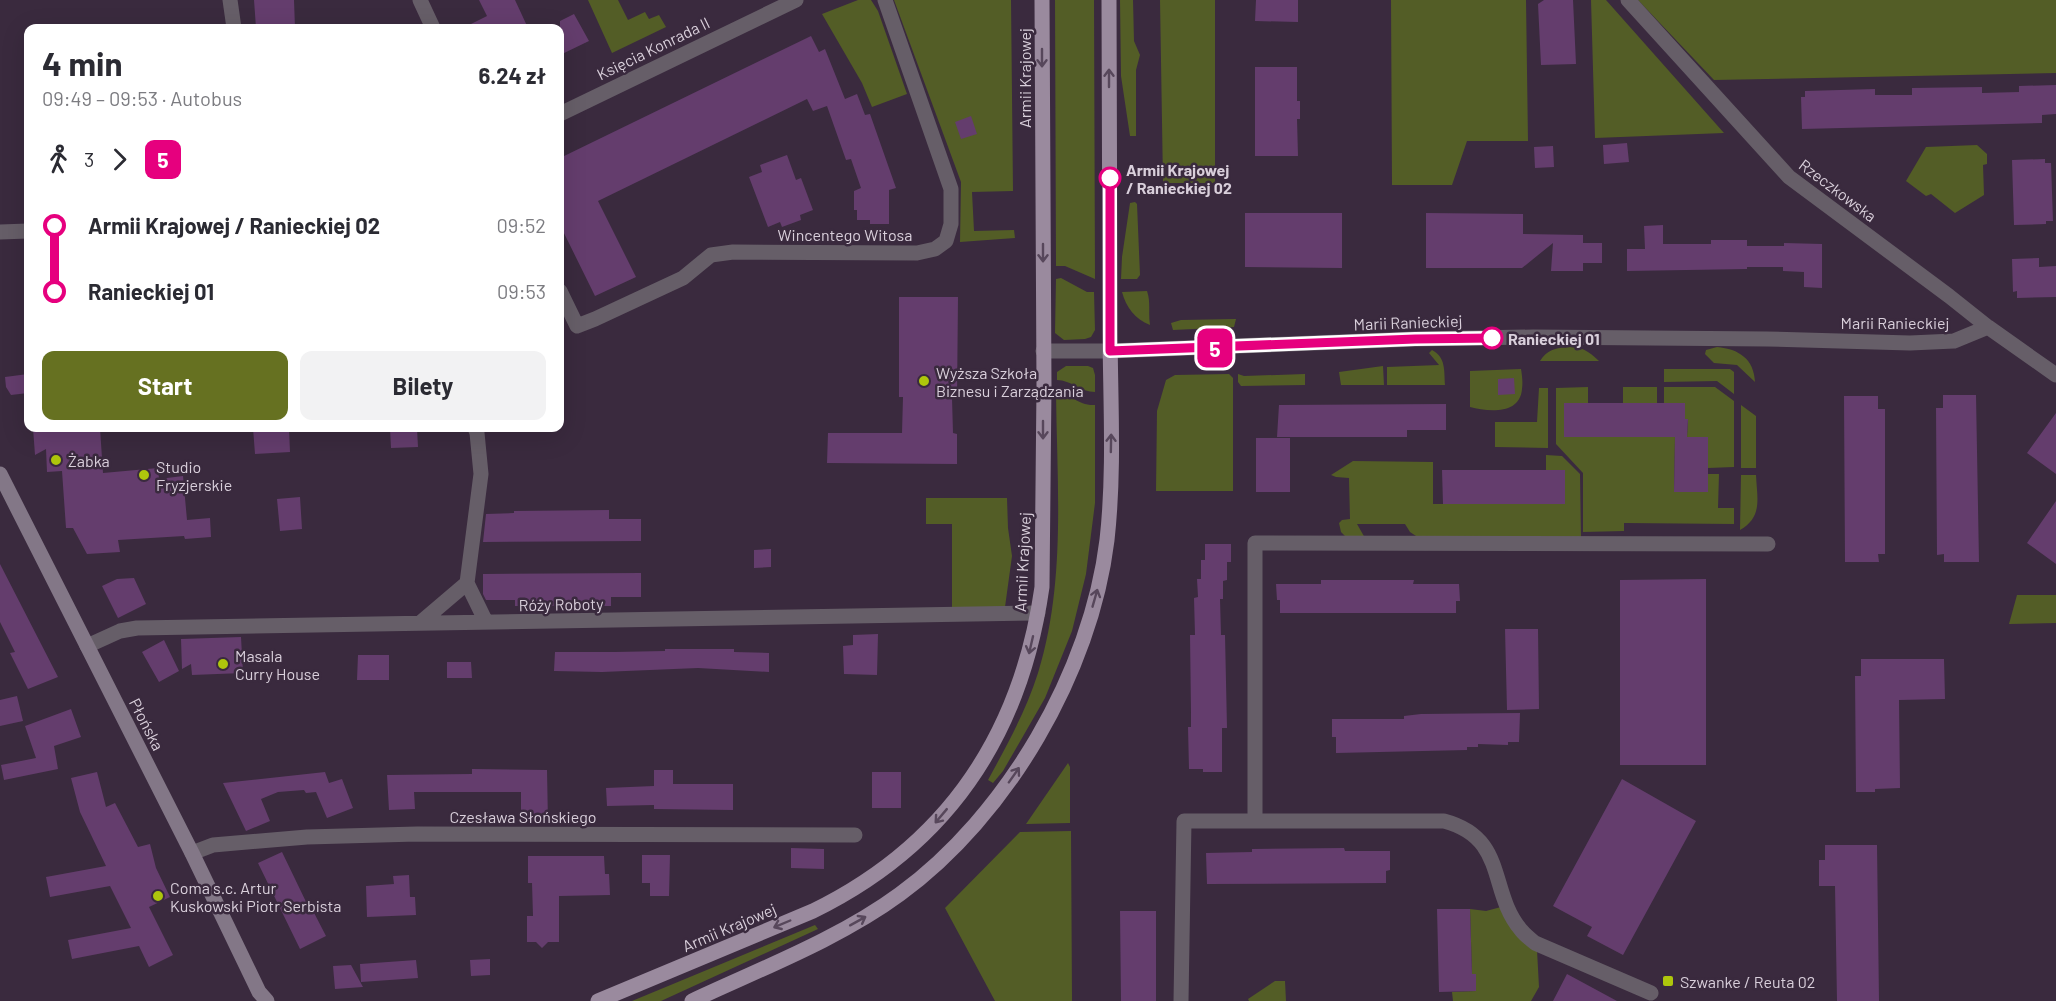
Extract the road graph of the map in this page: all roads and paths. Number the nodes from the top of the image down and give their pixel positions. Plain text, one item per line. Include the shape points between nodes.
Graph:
1 (230, 0) edge
2 (420, 0) edge
3 (796, 0) edge
4 (885, 0) edge
5 (1042, 0) edge
6 (1109, 0) edge
7 (1628, 0) edge
8 (233, 24) edge
9 (431, 24) edge
10 (564, 112) edge
11 (24, 231) edge
12 (0, 232) edge
13 (564, 300) edge
14 (1988, 327) junction
15 (1043, 351) junction
16 (1110, 351) junction
17 (2056, 375) edge
18 (477, 432) edge
19 (0, 474) edge
20 (1768, 544) dead end
21 (467, 583) junction
22 (1038, 613) junction
23 (486, 622) junction
24 (420, 623) junction
25 (87, 646) junction
26 (1255, 820) junction
27 (855, 834) dead end
28 (192, 853) junction
29 (1651, 993) dead end
30 (262, 998) edge
31 (598, 1001) edge
32 (692, 1001) edge
33 (1181, 1001) edge

1 - 8 street
2 - 9 street
3 - 10 street, Księcia Konrada II
4 - 13 street, Wincentego Witosa via 951,189 951,224 946,241 936,249 917,253 711,255 683,278 576,326
5 -> 15 main road, Armii Krajowej
16 -> 6 main road
7 - 14 street, Rzeczkowska via 1789,177
11 - 12 street
14 - 16 street, Marii Ranieckiej via 1954,341 1533,337
14 - 17 street, Rzeczkowska
15 - 16 street, Marii Ranieckiej
15 -> 22 main road, Armii Krajowej via 1043,561
32 -> 16 main road via 863,919 900,894 954,846 1016,772 1063,688 1098,591 1110,502
18 - 21 street via 481,474
19 - 25 street, Płońska
20 - 26 street via 1255,543
21 - 23 street
21 - 24 street
22 - 23 street, Róży Roboty
22 -> 31 main road, Armii Krajowej via 1026,664 988,753 966,788 907,850 846,895
23 - 24 street, Róży Roboty
24 - 25 street, Róży Roboty via 137,628
25 - 28 street, Płońska
26 - 29 street via 1444,821 1461,826 1489,854 1510,911 1534,943
26 - 33 street via 1184,821
27 - 28 street, Czesława Słońskiego via 373,835 213,845
28 - 30 street, Płońska

